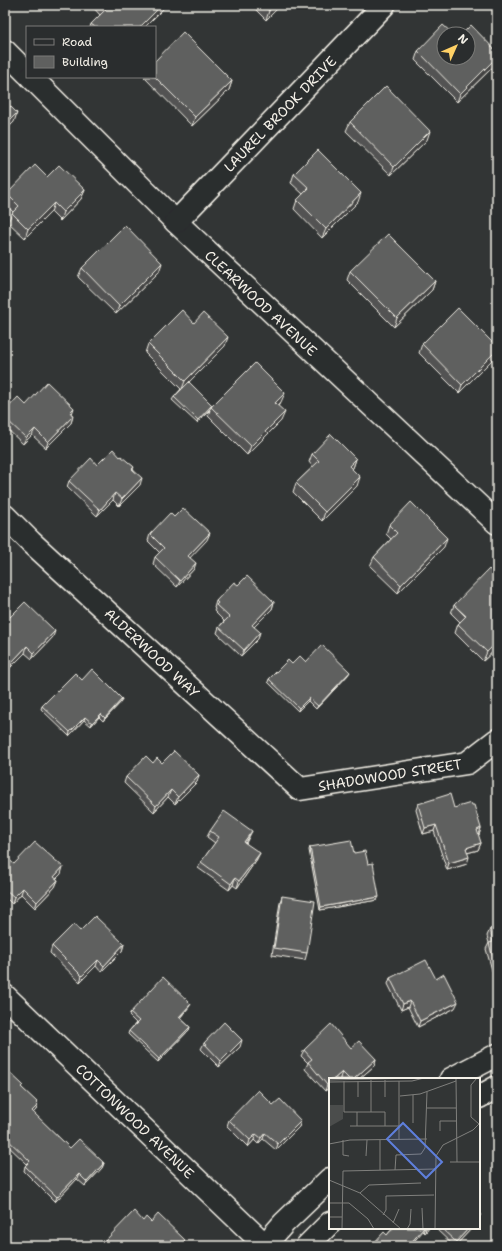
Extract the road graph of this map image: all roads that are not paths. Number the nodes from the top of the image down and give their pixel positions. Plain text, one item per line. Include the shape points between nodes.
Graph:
1 (384, 5) edge
2 (5, 51) edge
3 (26, 72) edge
4 (32, 78) edge
5 (176, 222) junction
6 (5, 516) edge
7 (497, 523) edge
8 (497, 740) edge
9 (300, 789) joint
10 (5, 996) edge
11 (497, 1055) edge
12 (453, 1078) edge
13 (497, 1087) edge
14 (480, 1096) edge
15 (329, 1180) edge
16 (329, 1224) edge
17 (265, 1246) edge
18 (307, 1246) edge

1 - 5 street, LAUREL BROOK DRIVE
2 - 3 street
4 - 5 street, CLEARWOOD AVENUE
5 - 7 street, CLEARWOOD AVENUE
6 - 9 street, ALDERWOOD WAY
8 - 9 street, SHADOWOOD STREET via 467,763
10 - 17 street, COTTONWOOD AVENUE
11 - 12 street
13 - 14 street
15 - 17 street via 284,1223
16 - 18 street

